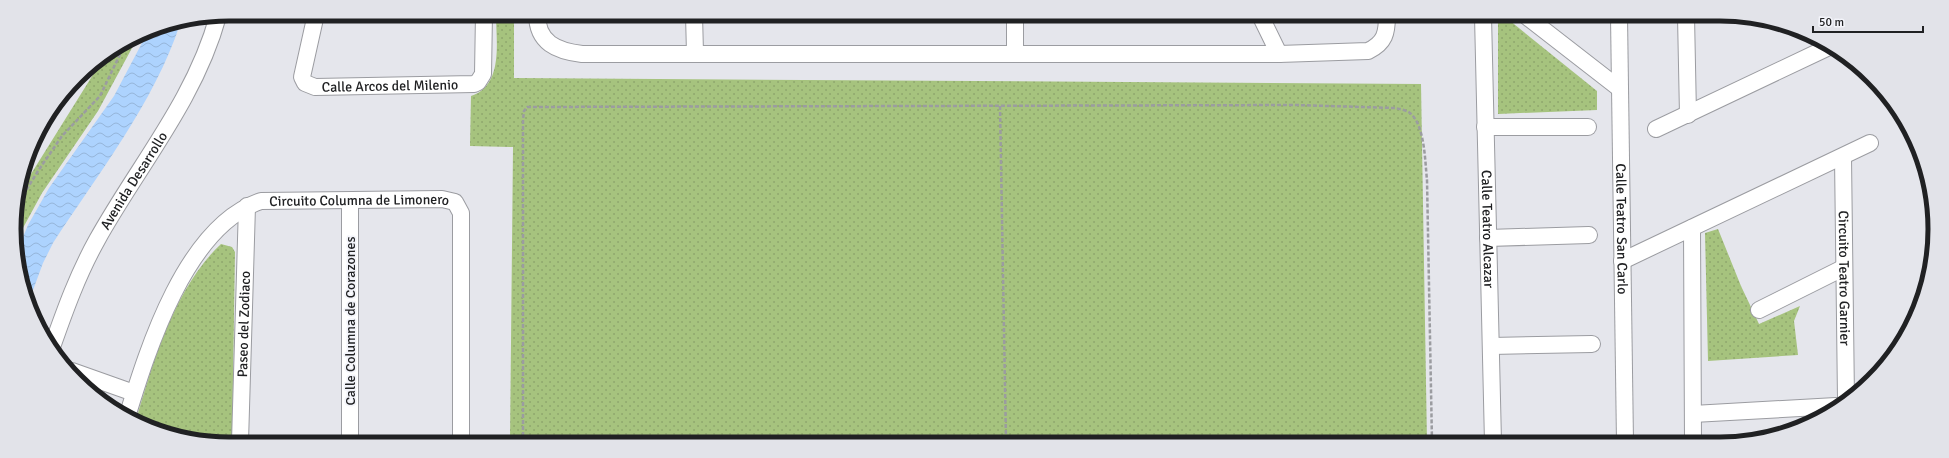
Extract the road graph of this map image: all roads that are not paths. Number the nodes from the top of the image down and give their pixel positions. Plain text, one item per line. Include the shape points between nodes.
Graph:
1 (216, 21) edge
2 (314, 21) edge
3 (484, 21) edge
4 (537, 21) edge
5 (694, 21) edge
6 (1015, 21) edge
7 (1263, 21) edge
8 (1387, 21) edge
9 (1483, 21) edge
10 (1532, 21) edge
11 (1619, 21) edge
12 (1686, 21) edge
13 (1825, 49) edge
14 (695, 53) junction
15 (1015, 54) junction
16 (1279, 54) junction
17 (1620, 89) junction
18 (1688, 115) junction
19 (1485, 127) junction
20 (1588, 127) dead end
21 (1656, 129) dead end
22 (1870, 143) dead end
23 (1843, 157) junction
24 (350, 201) junction
25 (247, 206) junction
26 (1692, 228) junction
27 (1589, 235) dead end
28 (1488, 238) junction
29 (1622, 261) junction
30 (1843, 268) junction
31 (1759, 310) dead end
32 (54, 341) edge
33 (1592, 344) dead end
34 (1491, 346) junction
35 (80, 374) edge
36 (134, 392) junction
37 (1846, 395) edge
38 (1828, 406) edge
39 (129, 411) edge
40 (1692, 414) junction
41 (240, 437) edge
42 (350, 437) edge
43 (461, 437) edge
44 (1493, 437) edge
45 (1624, 437) edge
46 (1693, 437) edge

1 - 32 street, Avenida Desarrollo via 188,93 97,241 66,306
2 - 3 street, Calle Arcos del Milenio via 302,77 305,83 315,87 474,84 483,74
4 - 14 street via 542,37 552,46 567,52
5 - 14 street
6 - 15 street
7 - 16 street
8 - 16 street via 1384,37 1377,46 1368,50
9 - 19 street, Calle Teatro Alcazar
10 - 17 street
11 - 17 street, Calle Teatro San Carlo
12 - 18 street
13 - 18 street
14 - 15 street
15 - 16 street
17 - 29 street, Calle Teatro San Carlo
18 - 21 street
19 - 20 street
19 - 28 street, Calle Teatro Alcazar
22 - 23 street
23 - 26 street
23 - 30 street, Circuito Teatro Garnier
24 - 25 street, Circuito Columna de Limonero via 261,201
24 - 42 street, Calle Columna de Corazones
24 - 43 street, Circuito Columna de Limonero via 442,199 455,202 459,207
25 - 36 street, Circuito Columna de Limonero via 222,223 210,236 180,280 150,346
25 - 41 street, Paseo del Zodiaco
26 - 29 street
26 - 40 street
27 - 28 street
28 - 34 street, Calle Teatro Alcazar
29 - 45 street, Calle Teatro San Carlo
30 - 31 street
30 - 37 street, Circuito Teatro Garnier
33 - 34 street
34 - 44 street, Calle Teatro Alcazar
35 - 36 street
36 - 39 street, Circuito Columna de Limonero
38 - 40 street
40 - 46 street

